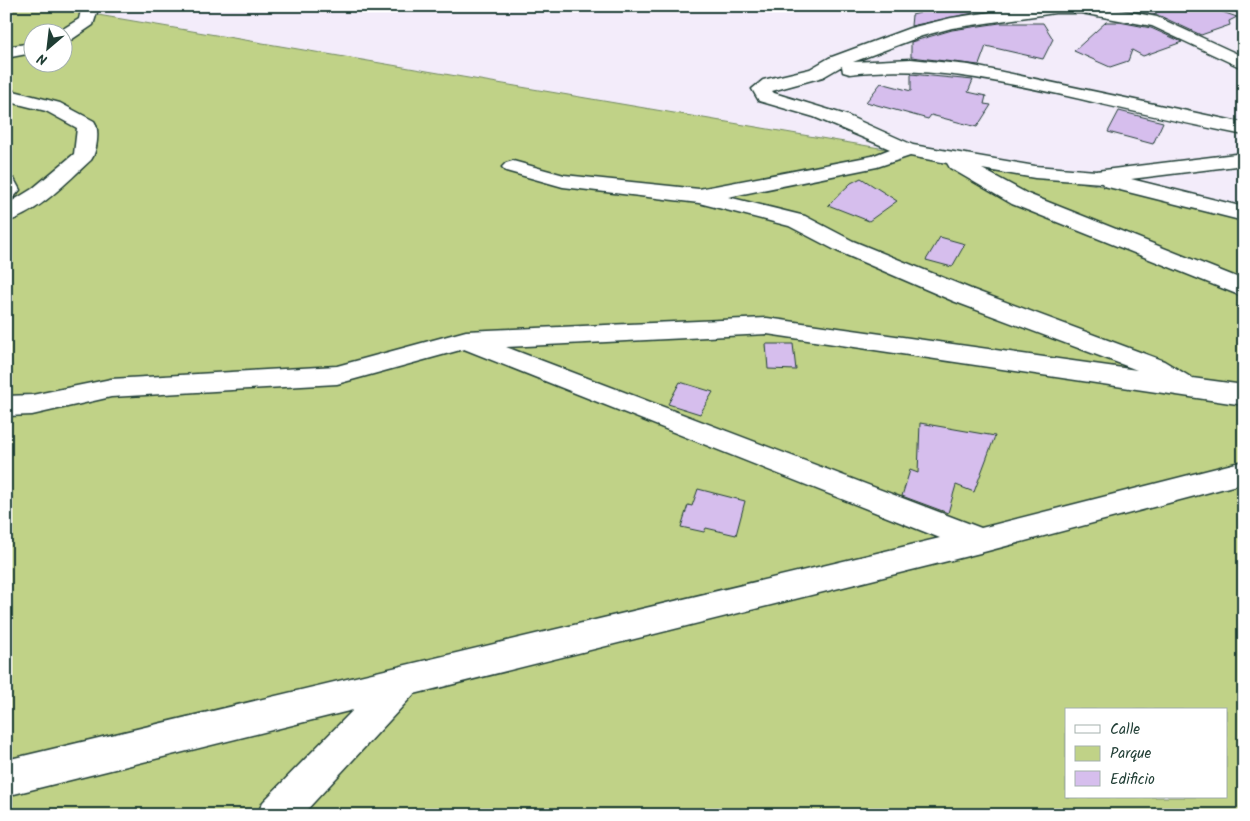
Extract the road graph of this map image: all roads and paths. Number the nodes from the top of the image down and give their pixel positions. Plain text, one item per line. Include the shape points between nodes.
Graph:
1 (91, 6) edge
2 (72, 31) edge
3 (22, 50) edge
4 (6, 53) edge
5 (1244, 64) edge
6 (816, 73) junction
7 (6, 95) edge
8 (1244, 129) edge
9 (908, 150) junction
10 (940, 155) junction
11 (1244, 158) edge
12 (514, 166) dead end
13 (1096, 177) junction
14 (6, 184) edge
15 (6, 192) edge
16 (699, 196) junction
17 (1244, 214) edge
18 (6, 215) edge
19 (1244, 289) edge
20 (466, 340) junction
21 (1185, 386) junction
22 (1244, 395) edge
23 (6, 406) edge
24 (1244, 472) edge
25 (980, 541) junction
26 (405, 680) junction
27 (6, 778) edge
28 (276, 815) edge

1 - 2 street via 87,20
3 - 4 street
5 - 6 street via 1158,22 1081,8 1055,8 951,23 916,32 836,62
6 - 8 street via 883,63 946,67 1045,85
6 - 9 street via 770,84 762,89 766,97 857,125
7 - 18 street via 53,107 87,125 84,156 40,194
9 - 10 street
9 - 16 street via 878,161
10 - 13 street via 1035,172
10 - 19 street via 1020,199
11 - 13 street
12 - 16 street via 563,181
13 - 17 street
14 - 15 street via 9,190
16 - 21 street via 797,221 845,246 962,295 1155,367
20 - 21 street via 766,326
20 - 23 street via 337,375 111,388 32,405
20 - 25 street
21 - 22 street
24 - 25 street
25 - 26 street
26 - 27 street
26 - 28 street

